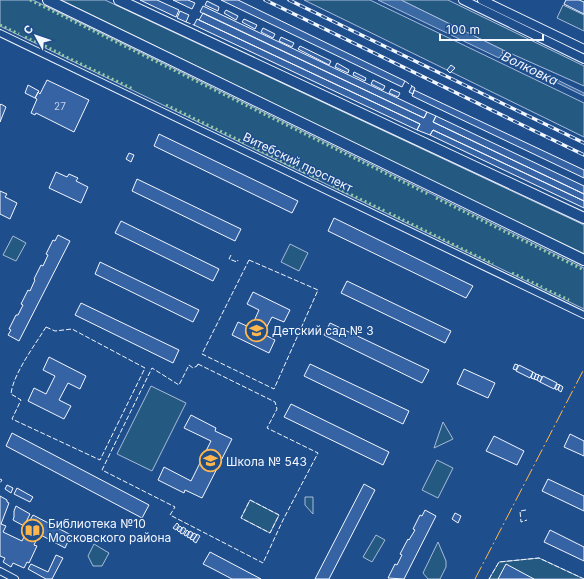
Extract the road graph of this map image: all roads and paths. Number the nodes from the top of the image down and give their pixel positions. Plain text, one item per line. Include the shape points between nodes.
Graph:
1 (48, 0) edge
2 (119, 0) edge
3 (463, 0) edge
4 (482, 0) edge
5 (0, 33) edge
6 (584, 49) edge
7 (584, 59) edge
8 (584, 218) edge
9 (584, 260) edge
10 (584, 315) edge
11 (0, 571) edge
12 (15, 579) edge

1 - 9 main road
2 - 8 main road
3 - 7 street
4 - 6 street
5 - 10 street, Витебский проспект
11 - 12 street

